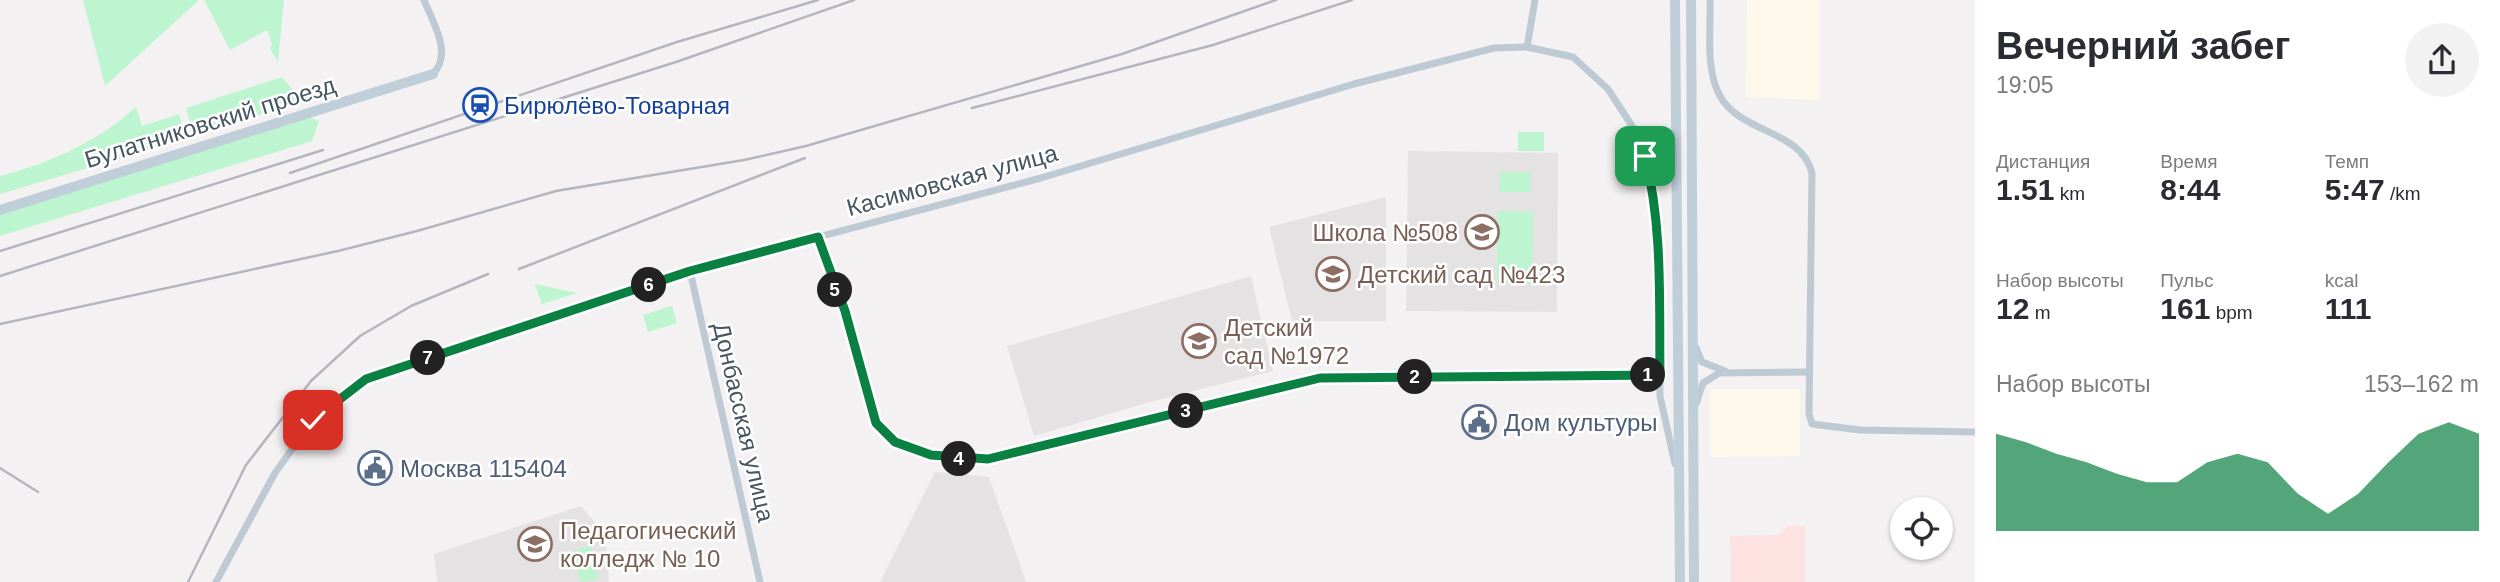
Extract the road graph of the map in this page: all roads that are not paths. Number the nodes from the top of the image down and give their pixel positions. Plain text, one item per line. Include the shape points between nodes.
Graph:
1 (424, 0) edge
2 (1535, 0) edge
3 (1675, 0) edge
4 (1691, 0) edge
5 (1710, 0) edge
6 (1527, 47) junction
7 (433, 74) joint
8 (0, 209) edge
9 (818, 237) junction
10 (690, 271) junction
11 (1693, 330) junction
12 (1726, 372) junction
13 (1810, 372) junction
14 (1660, 375) junction
15 (1693, 415) junction
16 (1975, 432) edge
17 (1680, 491) junction
18 (216, 582) edge
19 (760, 582) edge
20 (1680, 582) edge
21 (1694, 582) edge

1 - 7 street via 442,48 440,66
2 - 6 street
3 - 17 main road
4 - 11 main road
5 - 13 street via 1712,66 1720,96 1738,116 1796,146 1810,165
6 - 9 street, Касимовская улица via 1494,48 1447,58 1041,178
6 - 14 street, Касимовская улица via 1569,54 1583,63 1620,106 1645,156 1659,237
7 - 8 main road, Булатниковский проезд
9 - 10 street, Касимовская улица
9 - 14 street via 845,311 876,423 895,442 944,458 988,459 1320,378
10 - 18 street, Касимовская улица via 366,379 313,420 275,473
10 - 19 street, Донбасская улица
11 - 12 street via 1700,360
11 - 15 main road
12 - 13 street
12 - 15 street via 1703,383
13 - 16 street via 1812,424 1860,430
14 - 17 street, Касимовская улица via 1660,396
15 - 21 main road
17 - 20 main road

